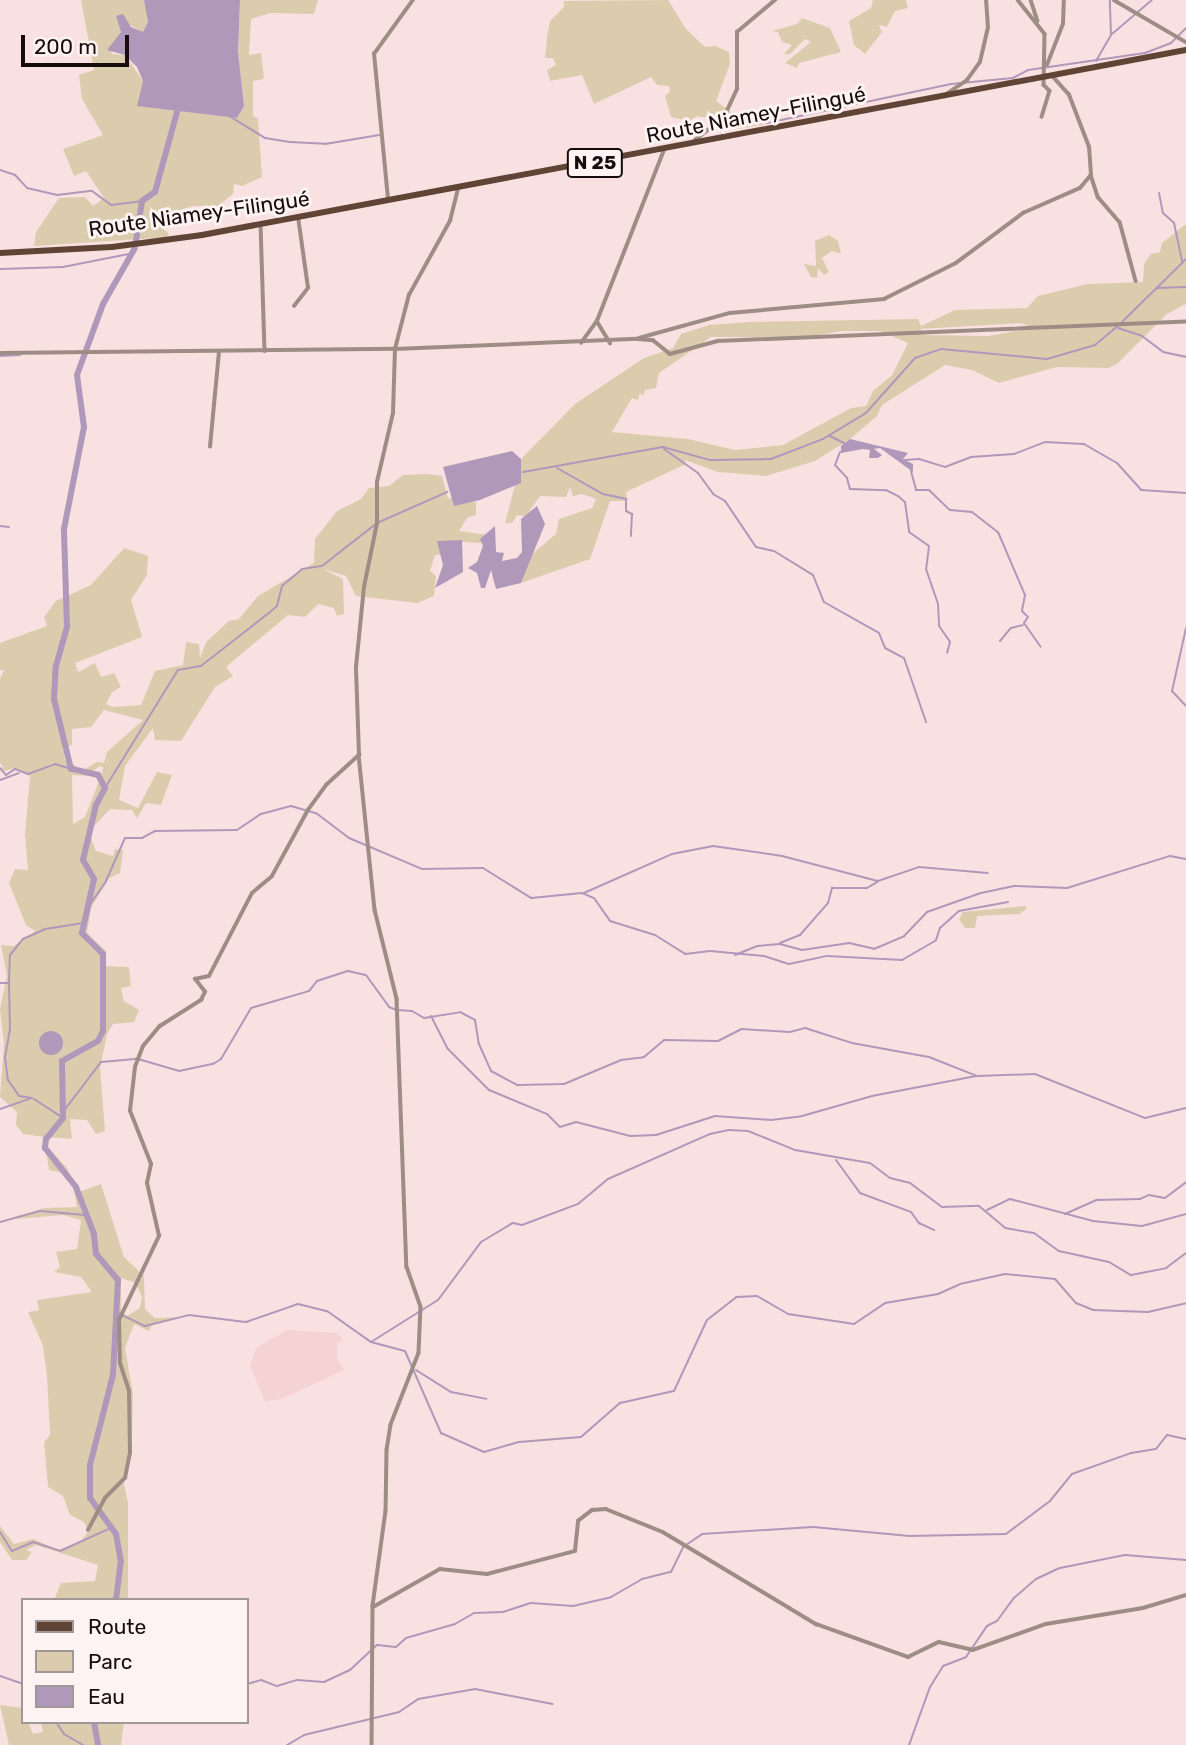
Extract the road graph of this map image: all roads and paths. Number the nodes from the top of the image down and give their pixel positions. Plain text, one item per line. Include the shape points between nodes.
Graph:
1 (413, 0) edge
2 (775, 0) edge
3 (986, 0) edge
4 (1018, 0) edge
5 (1031, 0) edge
6 (1064, 0) edge
7 (1114, 0) edge
8 (1039, 23) junction
9 (1186, 41) edge
10 (1186, 50) edge
11 (1046, 67) junction
12 (1049, 76) junction
13 (945, 96) junction
14 (1042, 117) dead end
15 (688, 146) junction
16 (664, 150) junction
17 (1091, 175) junction
18 (458, 188) junction
19 (388, 201) junction
20 (298, 217) junction
21 (261, 224) junction
22 (0, 253) edge
23 (1136, 281) dead end
24 (294, 306) dead end
25 (597, 321) junction
26 (1186, 321) edge
27 (637, 339) junction
28 (610, 343) junction
29 (580, 344) junction
30 (395, 349) junction
31 (219, 351) junction
32 (265, 351) junction
33 (0, 353) edge
34 (210, 447) dead end
35 (359, 755) junction
36 (88, 1530) dead end
37 (1186, 1595) edge
38 (373, 1607) junction
39 (372, 1745) edge

1 - 19 street via 374,54
2 - 15 street via 737,32 740,71 731,105 717,124
3 - 13 street via 988,28 980,62 967,80
4 - 8 street
5 - 8 street
6 - 11 street via 1063,24
7 - 9 street
8 - 11 street via 1047,46
10 - 12 main road, Route Niamey-Filingué / N 25
11 - 12 street
12 - 13 main road, Route Niamey-Filingué / N 25
12 - 14 street
12 - 17 street via 1069,96 1083,132
13 - 15 main road, Route Niamey-Filingué / N 25
15 - 16 main road, Route Niamey-Filingué / N 25
16 - 18 main road, Route Niamey-Filingué / N 25
16 - 25 street
17 - 23 street via 1098,197 1120,222
17 - 27 street via 1080,188 1023,213 956,263 884,299 730,313
18 - 19 main road, Route Niamey-Filingué / N 25
18 - 30 street via 450,221 409,295
19 - 20 main road, Route Niamey-Filingué / N 25
20 - 21 main road, Route Niamey-Filingué / N 25
20 - 24 street via 308,288
21 - 22 main road, Route Niamey-Filingué / N 25 via 113,247
21 - 32 street
25 - 28 street
25 - 29 street
26 - 27 street via 718,341 670,354 653,340
27 - 28 street
28 - 29 street
29 - 30 street
30 - 32 street
30 - 35 street via 393,414 377,482 377,523 363,586 356,667
31 - 32 street
31 - 33 street
31 - 34 street
35 - 36 street via 326,785 308,810 272,876 252,893 209,976 195,979 205,992 201,1000 160,1026 138,1059 130,1111 151,1164 147,1184 159,1236 119,1320 120,1364 129,1391 130,1453 125,1478 105,1497
35 - 38 street via 375,910 397,999 407,1267 421,1307 418,1353 388,1438 386,1511
37 - 38 street via 1143,1608 1046,1624 973,1650 939,1642 908,1657 816,1624 663,1532 606,1508 592,1510 578,1521 575,1551 487,1574 440,1569
38 - 39 street

